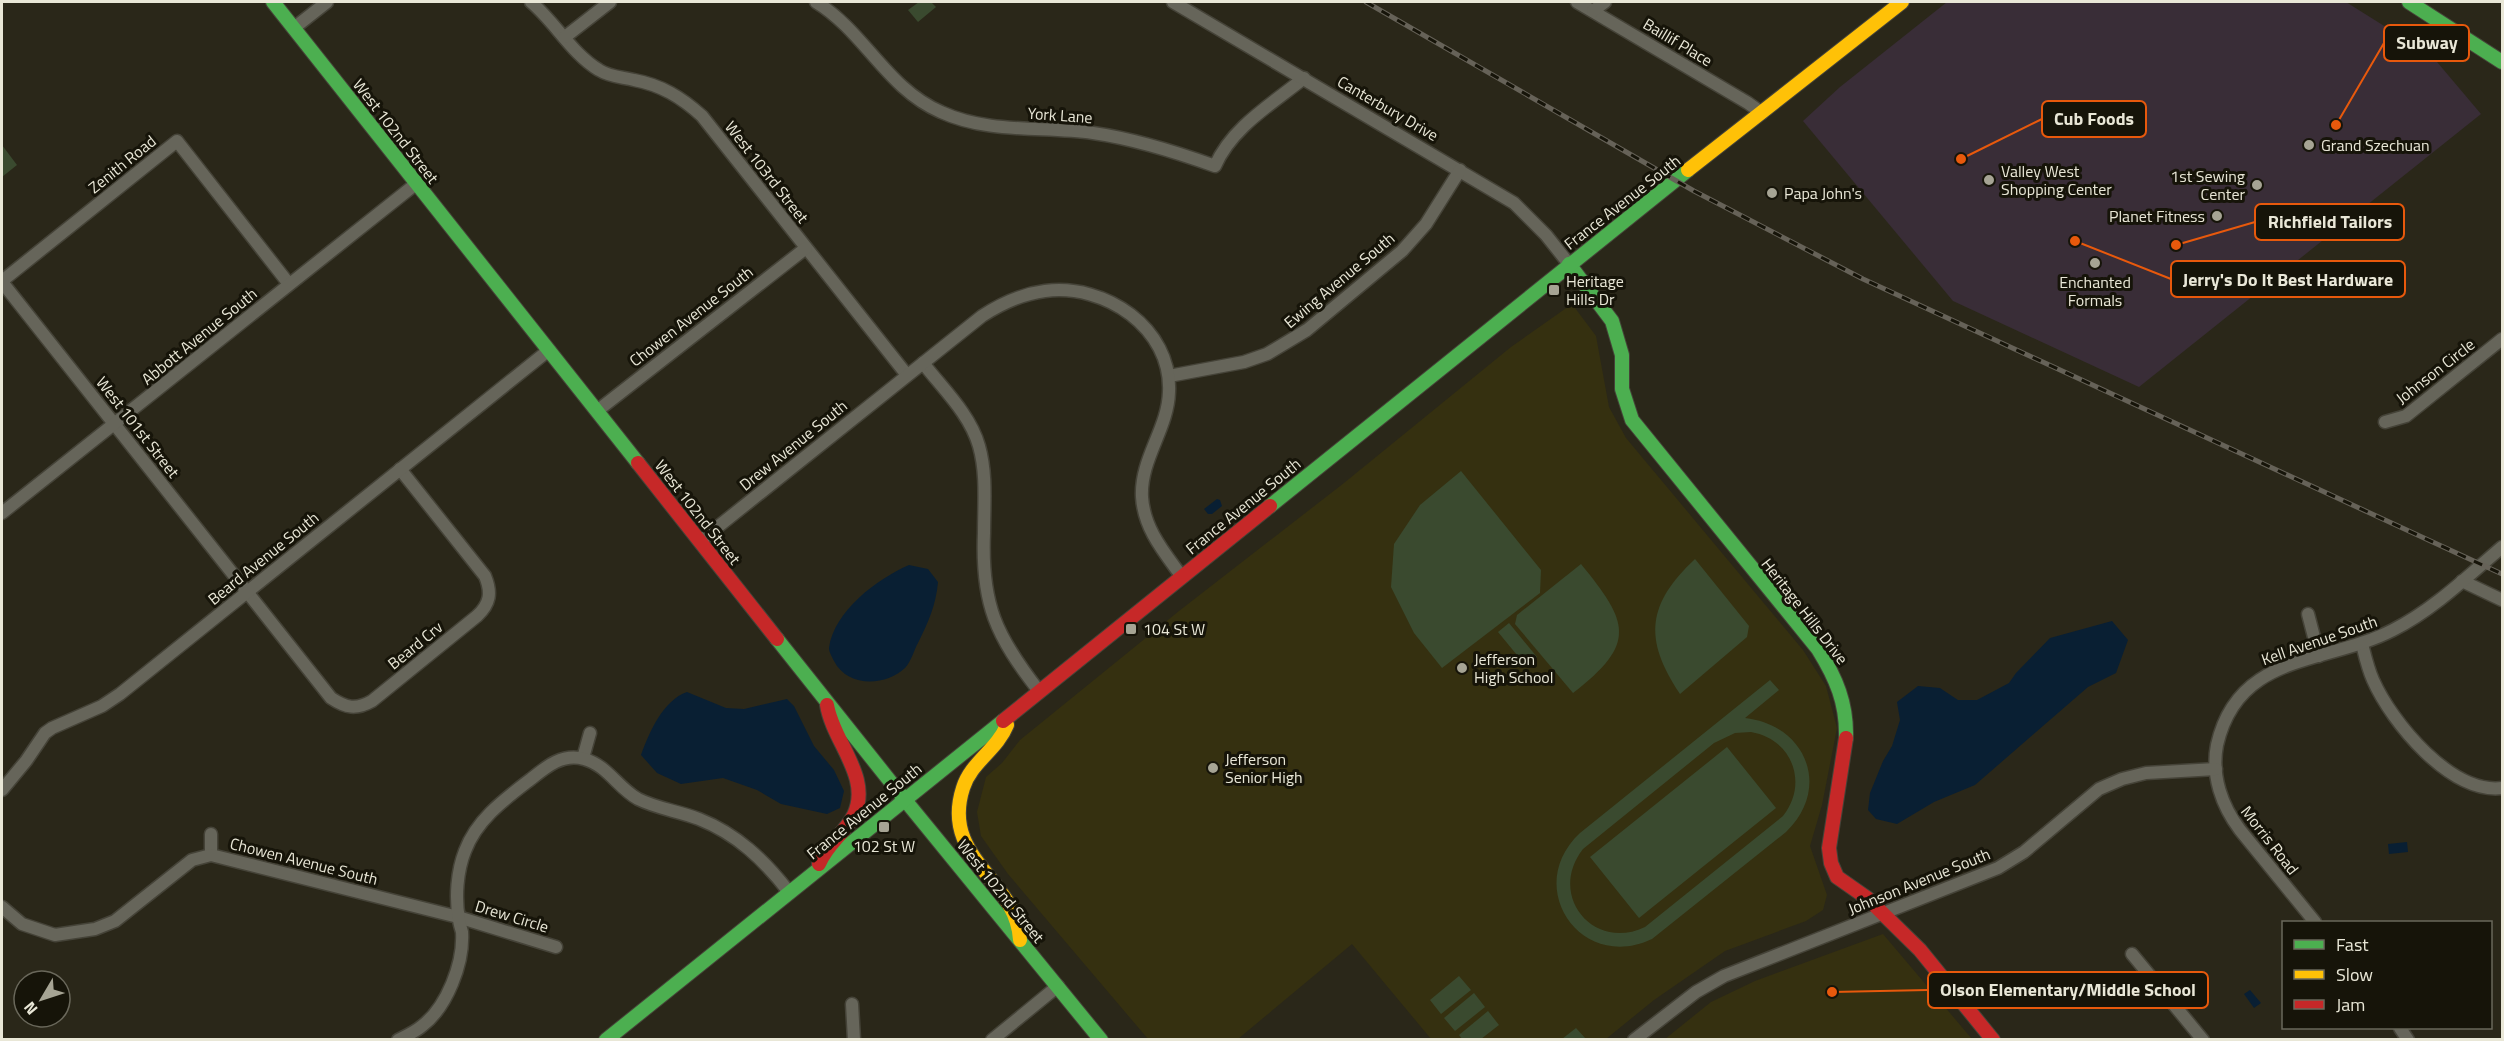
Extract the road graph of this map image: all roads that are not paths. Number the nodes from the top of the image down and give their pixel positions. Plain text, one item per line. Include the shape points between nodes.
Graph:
1 (273, 2) edge
2 (327, 2) edge
3 (531, 2) edge
4 (610, 2) edge
5 (816, 2) edge
6 (1173, 2) edge
7 (1577, 2) edge
8 (1605, 2) edge
9 (1902, 2) edge
10 (2409, 2) edge
11 (1593, 11) junction
12 (294, 28) junction
13 (565, 37) junction
14 (2502, 62) edge
15 (1304, 78) junction
16 (1762, 113) junction
17 (1460, 170) junction
18 (417, 183) junction
19 (806, 248) junction
20 (1569, 264) junction
21 (2, 282) edge
22 (289, 284) junction
23 (2502, 339) edge
24 (549, 350) junction
25 (923, 363) junction
26 (907, 375) junction
27 (1169, 376) junction
28 (597, 411) junction
29 (2385, 422) dead end
30 (115, 424) junction
31 (400, 469) junction
32 (2, 513) edge
33 (700, 542) junction
34 (2502, 548) edge
35 (1182, 577) junction
36 (2462, 581) junction
37 (248, 592) junction
38 (2502, 600) edge
39 (2308, 614) dead end
40 (2362, 644) junction
41 (2319, 656) junction
42 (1039, 691) junction
43 (826, 700) junction
44 (1010, 715) junction
45 (590, 733) dead end
46 (583, 758) junction
47 (2216, 769) junction
48 (2502, 788) edge
49 (2, 790) edge
50 (905, 800) junction
51 (211, 834) dead end
52 (211, 855) junction
53 (818, 870) junction
54 (789, 892) junction
55 (2, 907) edge
56 (1883, 913) junction
57 (458, 917) junction
58 (2314, 921) edge
59 (1020, 940) junction
60 (556, 947) dead end
61 (2132, 954) dead end
62 (1058, 986) junction
63 (852, 1004) dead end
64 (398, 1040) edge
65 (606, 1040) edge
66 (855, 1040) edge
67 (992, 1040) edge
68 (1101, 1040) edge
69 (1634, 1040) edge
70 (1993, 1040) edge
71 (2203, 1040) edge

1 - 12 street, West 102nd Street
2 - 12 street
3 - 13 street, West 103rd Street
4 - 13 street
5 - 15 street, York Lane via 851,31 896,82 939,112 988,126 1055,129 1124,139 1215,166 1242,128
6 - 15 street, Canterbury Drive
7 - 11 street, Baillif Place
8 - 11 street
9 - 16 street, France Avenue South
10 - 14 street
11 - 16 street, Baillif Place
12 - 18 street, West 102nd Street
13 - 19 street, West 103rd Street via 601,72 651,84 687,102
15 - 17 street, Canterbury Drive
16 - 20 street, France Avenue South
17 - 20 street, Canterbury Drive via 1514,203
17 - 27 street, Ewing Avenue South via 1426,224 1402,251 1308,330 1245,362
18 - 22 street, Abbott Avenue South
18 - 24 street, West 102nd Street
19 - 26 street, West 103rd Street
19 - 28 street, Chowen Avenue South
20 - 35 street, France Avenue South
20 - 56 street, Heritage Hills Drive via 1612,321 1622,355 1622,389 1632,420 1832,667 1846,709 1847,732 1830,832 1831,863 1837,877
21 - 22 street, Zenith Road via 177,141
21 - 30 street, West 101st Street
22 - 30 street, Abbott Avenue South
23 - 29 street, Johnson Circle via 2406,416
24 - 28 street, West 102nd Street
24 - 31 street, Beard Avenue South
25 - 26 street, Drew Avenue South
25 - 27 street via 1002,303 1047,290 1071,291 1094,295 1136,317 1164,354
25 - 42 street via 965,417 979,445 984,469 983,554 988,601 1005,645
26 - 33 street, Drew Avenue South
27 - 35 street via 1165,414 1148,459 1142,497 1152,535
28 - 33 street, West 102nd Street
30 - 32 street, Abbott Avenue South
30 - 37 street, West 101st Street
31 - 37 street, Beard Avenue South
31 - 37 street, Beard Crv via 485,576 489,598 486,608 477,616 372,701 352,708 332,698
33 - 43 street, West 102nd Street
34 - 36 street, Kell Avenue South
35 - 42 street, France Avenue South
36 - 38 street
36 - 40 street, Kell Avenue South via 2396,629
37 - 49 street, Beard Avenue South via 120,694 81,717 52,728
39 - 41 street
40 - 41 street, Kell Avenue South
40 - 48 street via 2381,696 2419,745 2470,783
41 - 47 street, Kell Avenue South via 2272,671 2241,695 2228,711 2221,730
42 - 44 street, France Avenue South
43 - 50 street, West 102nd Street
43 - 53 street via 833,732 858,776 860,796 848,826 822,855
44 - 50 street, France Avenue South
44 - 59 street via 1005,730 971,769 958,814 959,830 973,860 1017,915
45 - 46 street
46 - 54 street via 597,763 636,798 697,818 739,840
46 - 57 street via 560,759 549,765 484,818 473,834 459,871
47 - 56 street, Johnson Avenue South via 2146,773 2114,782 2079,803 2024,852 1998,868
47 - 58 street, Morris Road via 2229,816
50 - 53 street, France Avenue South
50 - 59 street, West 102nd Street
51 - 52 street
52 - 55 street, Chowen Avenue South via 192,860 115,921 95,929 55,935 22,924
52 - 57 street, Chowen Avenue South
53 - 54 street, France Avenue South
54 - 65 street, France Avenue South
56 - 69 street, Johnson Avenue South via 1724,976 1696,992
56 - 70 street, Heritage Hills Drive via 1920,950
57 - 60 street, Drew Circle
57 - 64 street via 462,932 460,955 445,997 422,1026
59 - 62 street, West 102nd Street
61 - 71 street
62 - 67 street
62 - 68 street, West 102nd Street
63 - 66 street

